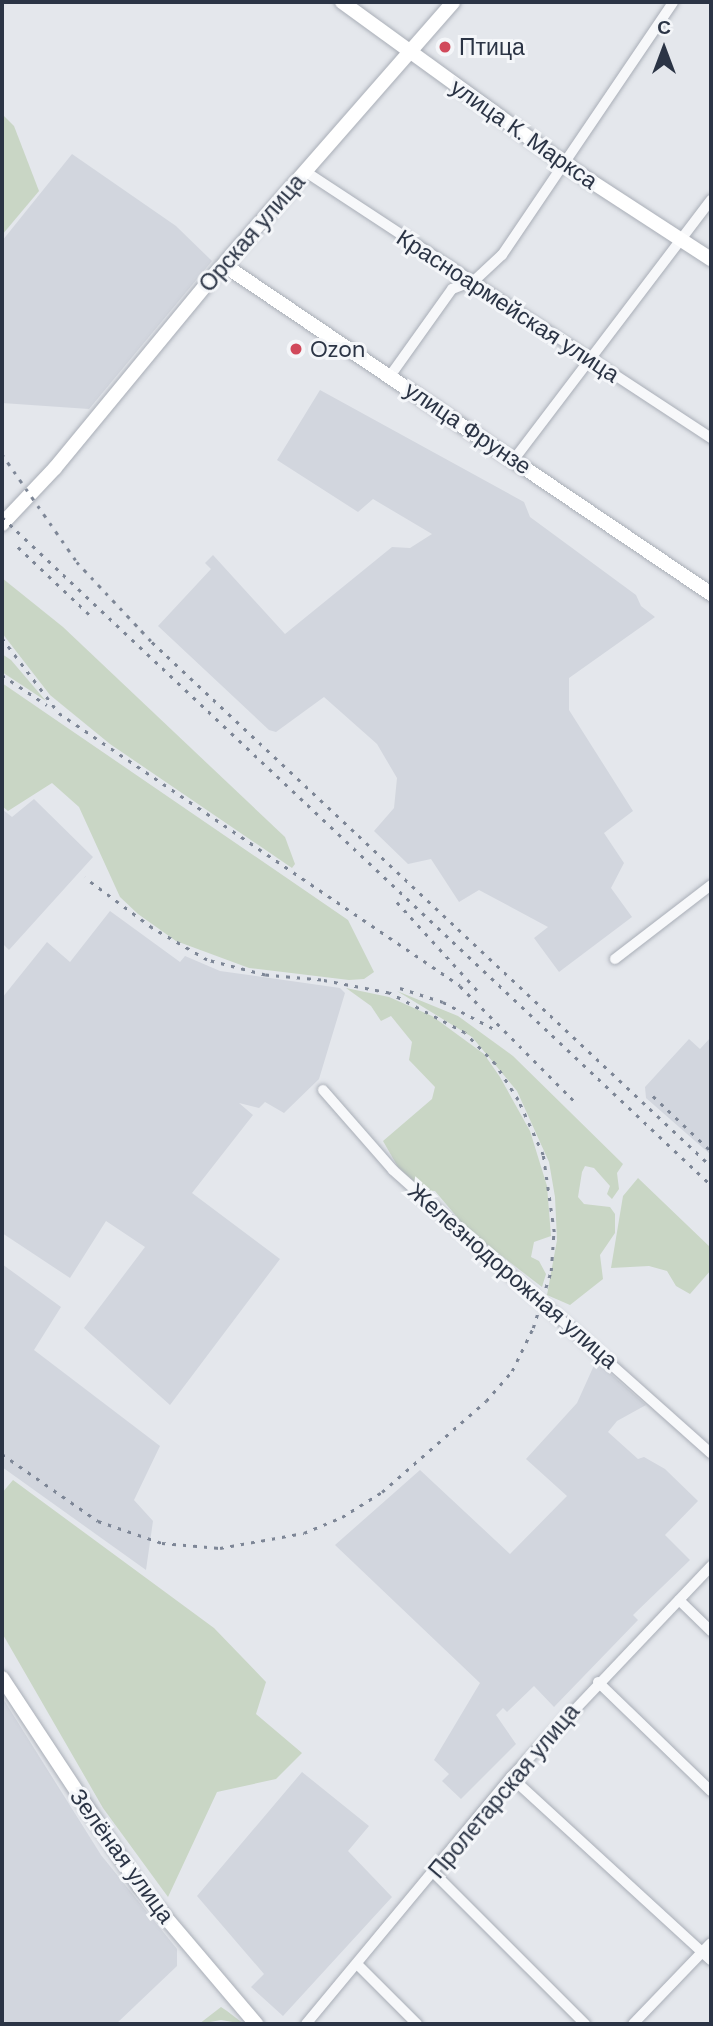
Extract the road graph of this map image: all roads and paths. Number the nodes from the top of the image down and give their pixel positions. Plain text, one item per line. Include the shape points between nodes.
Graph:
1 (342, 2) edge
2 (453, 2) edge
3 (673, 2) edge
4 (410, 53) junction
5 (566, 165) junction
6 (306, 172) junction
7 (711, 200) edge
8 (679, 239) junction
9 (711, 259) edge
10 (223, 265) junction
11 (475, 280) junction
12 (590, 358) junction
13 (390, 376) junction
14 (711, 438) edge
15 (514, 458) junction
16 (2, 524) edge
17 (711, 594) edge
18 (711, 885) edge
19 (615, 959) dead end
20 (323, 1090) dead end
21 (711, 1453) edge
22 (711, 1566) edge
23 (679, 1600) junction
24 (711, 1631) edge
25 (2, 1678) edge
26 (598, 1682) junction
27 (511, 1777) junction
28 (711, 1791) edge
29 (434, 1873) junction
30 (711, 1943) edge
31 (703, 1952) junction
32 (711, 1960) edge
33 (358, 1964) junction
34 (256, 2024) edge
35 (306, 2024) edge
36 (417, 2024) edge
37 (585, 2024) edge
38 (633, 2024) edge

1 - 4 street, улица К. Маркса
2 - 4 street, Орская улица
3 - 5 street
4 - 5 street, улица К. Маркса
4 - 6 street, Орская улица
5 - 8 street, улица К. Маркса
5 - 11 street via 502,255
6 - 10 street, Орская улица
6 - 11 street, Красноармейская улица
7 - 8 street
8 - 9 street, улица К. Маркса
8 - 12 street
10 - 13 street, улица Фрунзе
10 - 16 street, Орская улица via 55,468
11 - 12 street, Красноармейская улица
11 - 13 street via 452,289
12 - 14 street, Красноармейская улица
12 - 15 street
13 - 15 street, улица Фрунзе
15 - 17 street, улица Фрунзе
18 - 19 street
20 - 21 street, Железнодорожная улица via 393,1170
22 - 23 street, Пролетарская улица
23 - 24 street
23 - 26 street, Пролетарская улица
25 - 34 street, Зелёная улица via 140,1887
26 - 27 street, Пролетарская улица
26 - 28 street
27 - 29 street, Пролетарская улица
27 - 31 street
29 - 33 street, Пролетарская улица
29 - 37 street
30 - 31 street
31 - 32 street
31 - 38 street
33 - 35 street, Пролетарская улица
33 - 36 street

